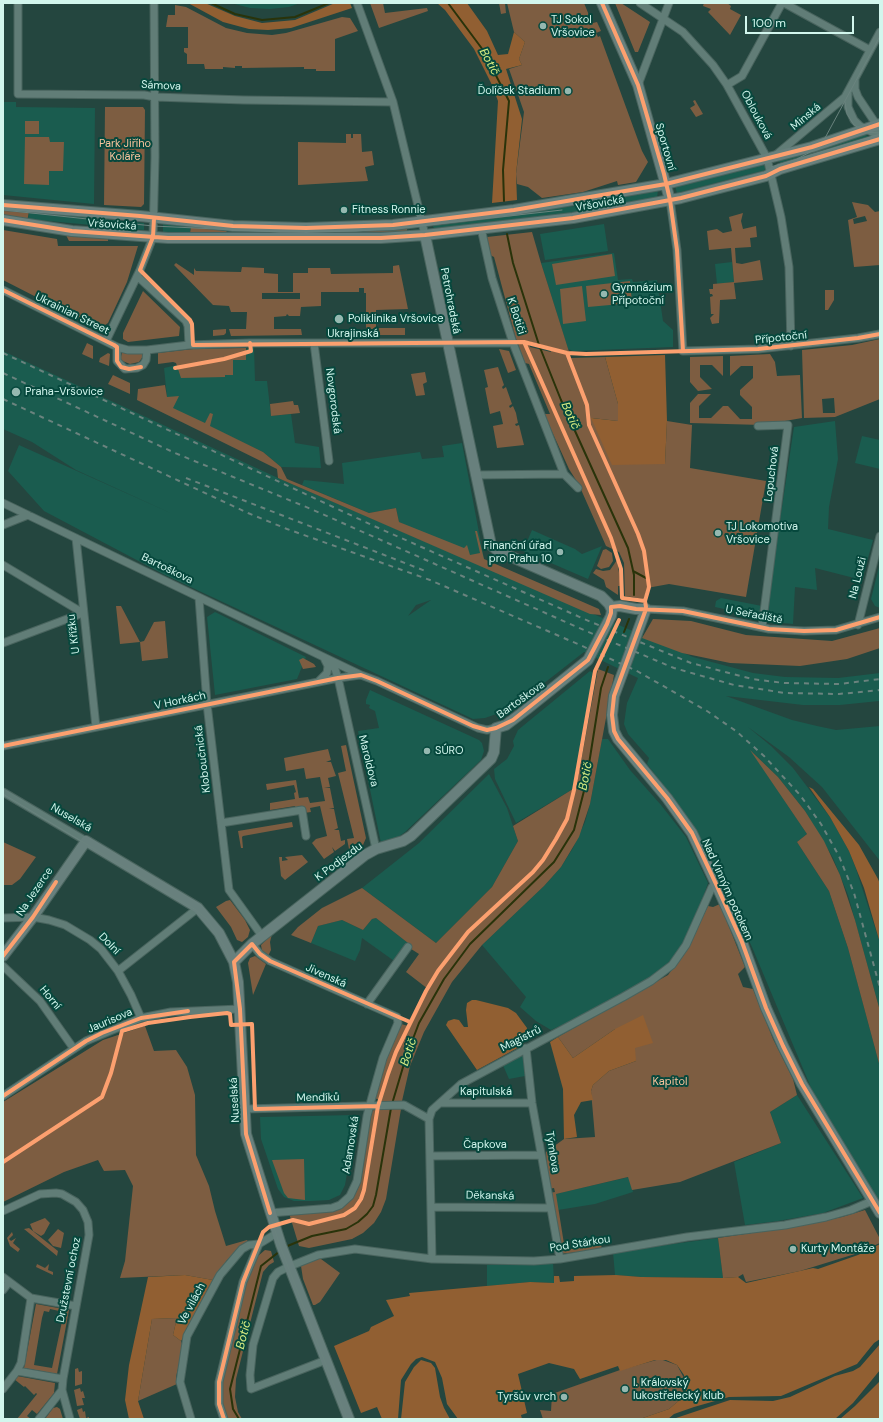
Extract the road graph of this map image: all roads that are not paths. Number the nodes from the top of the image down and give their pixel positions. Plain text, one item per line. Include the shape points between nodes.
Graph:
1 (18, 3) edge
2 (154, 3) edge
3 (602, 3) edge
4 (640, 3) edge
5 (669, 3) edge
6 (783, 3) edge
7 (358, 6) edge
8 (663, 18) junction
9 (880, 32) edge
10 (880, 41) edge
11 (872, 48) junction
12 (855, 78) junction
13 (638, 85) junction
14 (727, 85) junction
15 (849, 90) junction
16 (155, 97) junction
17 (393, 102) junction
18 (879, 126) edge
19 (866, 129) junction
20 (880, 136) edge
21 (880, 139) edge
22 (770, 157) junction
23 (771, 173) junction
24 (666, 184) junction
25 (670, 200) junction
26 (3, 205) edge
27 (154, 218) junction
28 (3, 220) edge
29 (422, 221) junction
30 (233, 226) junction
31 (481, 228) junction
32 (425, 235) junction
33 (153, 237) junction
34 (232, 238) junction
35 (137, 276) junction
36 (3, 290) edge
37 (880, 334) edge
38 (106, 342) junction
39 (446, 342) junction
40 (314, 343) junction
41 (513, 343) junction
42 (189, 345) junction
43 (791, 346) junction
44 (117, 347) junction
45 (147, 350) junction
46 (684, 351) joint
47 (758, 426) dead end
48 (329, 461) dead end
49 (564, 474) junction
50 (475, 475) junction
51 (578, 488) dead end
52 (3, 503) edge
53 (28, 515) junction
54 (3, 525) edge
55 (880, 536) edge
56 (76, 538) junction
57 (3, 565) edge
58 (199, 598) junction
59 (611, 607) junction
60 (646, 609) junction
61 (83, 613) junction
62 (880, 617) edge
63 (858, 625) junction
64 (762, 627) junction
65 (3, 643) edge
66 (320, 656) junction
67 (360, 675) junction
68 (338, 678) junction
69 (317, 682) junction
70 (207, 704) junction
71 (96, 727) junction
72 (496, 728) junction
73 (3, 746) edge
74 (3, 792) edge
75 (221, 823) junction
76 (306, 836) dead end
77 (86, 841) junction
78 (376, 849) junction
79 (716, 884) junction
80 (198, 908) junction
81 (33, 917) junction
82 (3, 918) edge
83 (262, 936) junction
84 (252, 944) junction
85 (408, 947) dead end
86 (3, 956) edge
87 (234, 962) junction
88 (3, 966) edge
89 (118, 971) junction
90 (367, 1004) junction
91 (240, 1009) junction
92 (397, 1016) joint
93 (140, 1018) junction
94 (526, 1048) junction
95 (74, 1049) junction
96 (3, 1096) edge
97 (440, 1102) junction
98 (532, 1103) junction
99 (369, 1106) junction
100 (244, 1109) junction
101 (429, 1119) junction
102 (541, 1155) junction
103 (430, 1156) junction
104 (872, 1201) junction
105 (431, 1207) junction
106 (550, 1208) junction
107 (3, 1211) edge
108 (270, 1213) junction
109 (880, 1213) edge
110 (277, 1233) junction
111 (259, 1244) junction
112 (432, 1259) junction
113 (560, 1259) junction
114 (289, 1267) junction
115 (3, 1277) edge
116 (9, 1282) junction
117 (3, 1290) edge
118 (31, 1298) junction
119 (76, 1306) junction
120 (326, 1360) junction
121 (17, 1371) junction
122 (63, 1379) junction
123 (3, 1389) edge
124 (62, 1390) junction
125 (39, 1419) edge
126 (70, 1419) edge
127 (191, 1419) edge
128 (224, 1419) edge
129 (349, 1419) edge

1 - 16 street, Sámova via 18,94
2 - 16 street
3 - 13 street, Sportovní
4 - 8 street, Oblouková
5 - 8 street
6 - 11 street
6 - 14 street via 742,76
7 - 17 street, Petrohradská
8 - 13 street
8 - 14 street, Oblouková via 687,36
9 - 11 street, Minská
10 - 11 street
11 - 12 street, Minská
12 - 15 street, Minská
12 - 18 street via 858,97
13 - 24 street, Sportovní
14 - 22 street, Oblouková
15 - 19 street, Minská via 849,112 856,122
15 - 22 street, Minská via 841,102
16 - 17 street, Sámova
16 - 27 street
17 - 29 street, Petrohradská
18 - 19 street, Vršovická
19 - 20 street, Minská
19 - 22 street, Vršovická
21 - 23 street, Vršovická
22 - 23 street, Oblouková
22 - 24 street, Vršovická
23 - 25 street, Vršovická
23 - 43 street, Oblouková via 789,267
24 - 25 street, Sportovní
24 - 29 street, Vršovická via 514,210
25 - 31 street, Vršovická via 573,218
25 - 46 street, Sportovní via 677,250
26 - 27 street, Vršovická
27 - 30 street, Vršovická
27 - 33 street
28 - 33 street, Vršovická via 72,231
29 - 30 street, Vršovická via 376,226
29 - 32 street, Petrohradská
30 - 34 street
31 - 32 street, Vršovická
31 - 41 street, K Botiči via 492,278
32 - 34 street, Vršovická via 381,238
32 - 39 street, Petrohradská
33 - 34 street, Vršovická
33 - 35 street
35 - 38 street
35 - 42 street via 186,321
36 - 38 street, Ukrainian Street
37 - 43 street, Přípotoční
38 - 44 street, Ukrainian Street
39 - 40 street, Ukrajinská
39 - 41 street, Ukrajinská
39 - 50 street, Petrohradská
40 - 42 street, Ukrajinská
40 - 48 street, Novgorodská
41 - 49 street, K Botiči
42 - 45 street, Ukrainian Street
43 - 46 street, Přípotoční via 758,350
44 - 45 street, Ukrainian Street
44 - 45 street, Ukrainian Street via 117,361 125,369 143,365
47 - 64 street, Lopuchová via 788,425
49 - 50 street
49 - 51 street, K Botiči
50 - 59 street, Petrohradská via 493,548 601,596
52 - 53 street, Bartoškova
53 - 54 street
53 - 56 street, Bartoškova
55 - 63 street, Na Louži
56 - 58 street, Bartoškova
56 - 61 street, U Křížku
57 - 61 street
58 - 66 street, Bartoškova
58 - 70 street, Kloboučnická
59 - 60 street
59 - 72 street, Bartoškova via 607,624 588,660 528,710 506,725
60 - 64 street, U Seřadiště via 684,611
60 - 79 street, Nad Vinným potokem via 614,696 614,731 692,833
61 - 65 street
61 - 71 street, U Křížku
62 - 63 street, U Seřadiště
63 - 64 street, U Seřadiště via 836,630 804,631
66 - 67 street, Bartoškova
66 - 68 street, Bartoškova via 331,665
66 - 69 street via 327,663 328,670 323,679
67 - 68 street, V Horkách
67 - 72 street, Bartoškova via 478,728
68 - 69 street, V Horkách
68 - 78 street, Maroldova
69 - 70 street, V Horkách
70 - 71 street, V Horkách
70 - 75 street, Kloboučnická
71 - 73 street, V Horkách
72 - 78 street, K Podjezdu via 494,752 480,771 411,836 393,845
74 - 77 street, Nuselská
75 - 76 street via 302,810
75 - 83 street, Kloboučnická via 230,890
77 - 80 street, Nuselská
77 - 81 street, Na Jezerce
78 - 83 street, K Podjezdu
79 - 94 street, Magistrů via 712,887 686,945 672,965 623,997
79 - 104 street, Nad Vinným potokem via 783,1046 802,1084
80 - 87 street, Nuselská via 219,933
80 - 89 street
81 - 82 street, Dolní
81 - 86 street, Na Jezerce
81 - 89 street, Dolní via 65,925 80,933 101,950
83 - 84 street, K Podjezdu
84 - 87 street, K Podjezdu
84 - 90 street, Jivenská via 260,954 270,960
85 - 90 street
87 - 91 street, Nuselská
88 - 95 street, Horní via 40,1001
89 - 93 street, Dolní
90 - 92 street, Jivenská
91 - 93 street, Jaurisova via 171,1012
91 - 100 street, Nuselská
92 - 99 street, Adamovská via 398,1023 383,1058
93 - 95 street, Jaurisova via 94,1037
94 - 97 street, Magistrů via 461,1084
94 - 98 street, Týmlova
95 - 96 street, Jaurisova
97 - 98 street, Kapitulská
97 - 101 street, Magistrů via 432,1110
98 - 102 street, Týmlova
99 - 100 street, Mendíků
99 - 101 street, Mendíků via 404,1105
99 - 108 street, Adamovská via 357,1181 350,1196 332,1208
100 - 108 street, Nuselská via 246,1134
101 - 103 street
102 - 103 street, Čapkova
102 - 106 street, Týmlova
103 - 105 street
104 - 109 street, Nad Vinným potokem
104 - 113 street, Pod Stárkou via 826,1217 784,1225 688,1237
105 - 106 street, Děkanská
105 - 112 street
106 - 113 street, Týmlova
107 - 119 street, Družstevní ochoz via 40,1194 52,1192 73,1199 83,1210 88,1222 89,1235
108 - 110 street, Nuselská
110 - 111 street, Ve vilách
110 - 114 street, Nuselská
111 - 127 street, Ve vilách via 242,1249 220,1275 187,1336 180,1382
111 - 128 street via 243,1282 218,1382 219,1404
112 - 113 street, Pod Stárkou
112 - 114 street, Pod Stárkou via 356,1249 318,1255
114 - 120 street, Nuselská
114 - 120 street, Pod Stárkou via 278,1272 272,1282 254,1345 251,1389
115 - 116 street
116 - 117 street
116 - 118 street
118 - 119 street
118 - 121 street via 21,1362
119 - 122 street, Družstevní ochoz
120 - 129 street, Nuselská
121 - 122 street
121 - 123 street
122 - 124 street, Družstevní ochoz
124 - 125 street
124 - 126 street, Družstevní ochoz

